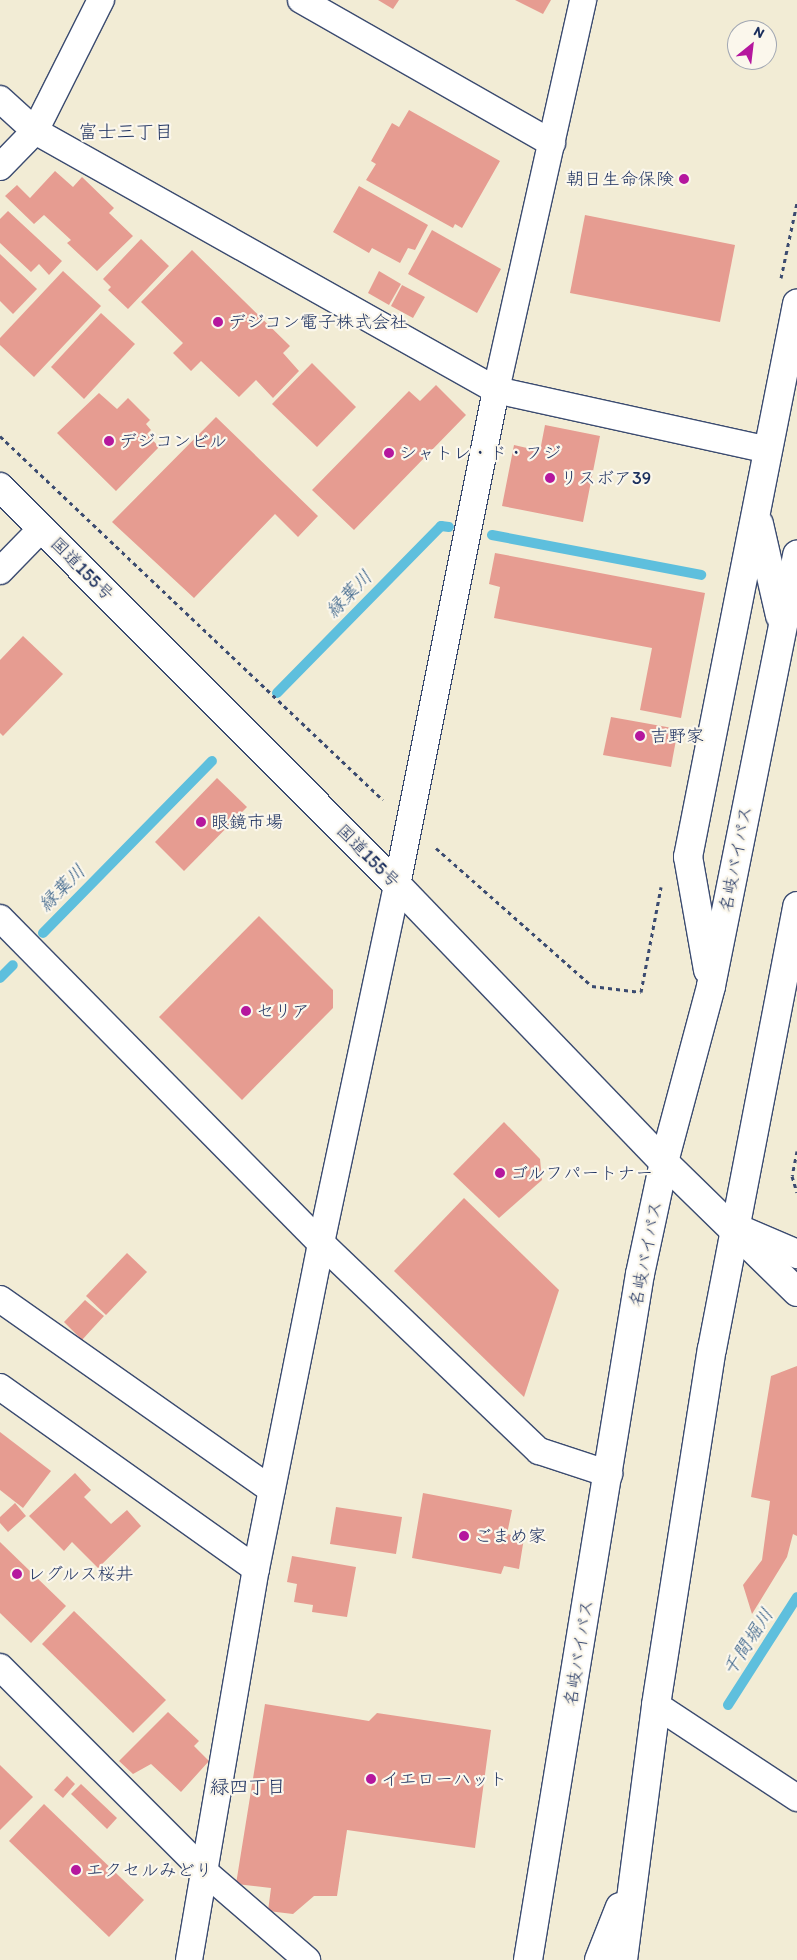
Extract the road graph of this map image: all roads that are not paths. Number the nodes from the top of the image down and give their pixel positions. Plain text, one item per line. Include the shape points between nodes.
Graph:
1 (101, 0) edge
2 (301, 0) edge
3 (583, 0) edge
4 (0, 99) edge
5 (35, 131) junction
6 (552, 143) junction
7 (0, 167) edge
8 (797, 304) edge
9 (496, 390) junction
10 (768, 450) junction
11 (0, 487) edge
12 (756, 515) junction
13 (42, 528) junction
14 (797, 554) edge
15 (0, 571) edge
16 (782, 625) junction
17 (397, 885) junction
18 (797, 906) edge
19 (0, 918) edge
20 (710, 986) junction
21 (664, 1162) junction
22 (733, 1226) junction
23 (321, 1243) junction
24 (797, 1254) edge
25 (797, 1292) edge
26 (0, 1299) edge
27 (0, 1387) edge
28 (609, 1474) junction
29 (272, 1490) junction
30 (256, 1569) junction
31 (0, 1667) edge
32 (656, 1705) junction
33 (797, 1798) edge
34 (205, 1872) junction
35 (632, 1878) junction
36 (188, 1960) edge
37 (307, 1960) edge
38 (528, 1960) edge
39 (598, 1960) edge
40 (623, 1960) edge

1 - 5 street
2 - 6 street
3 - 6 street
4 - 5 street
5 - 7 street
5 - 9 street
6 - 9 street
8 - 10 highway
9 - 10 street
9 - 17 street
10 - 12 highway
11 - 13 highway, 国道155号
12 - 16 highway
12 - 20 highway via 688,857
13 - 15 street
13 - 17 highway, 国道155号
14 - 16 highway, 名岐バイパス
16 - 20 highway, 名岐バイパス
17 - 21 highway, 国道155号
17 - 23 street
18 - 22 highway
19 - 23 street
20 - 21 highway, 名岐バイパス
21 - 22 highway, 国道155号
21 - 28 highway, 名岐バイパス via 640,1274
22 - 24 highway, 国道155号
22 - 25 highway, 国道155号
22 - 32 highway
23 - 28 street via 539,1451
23 - 29 street
26 - 29 street
27 - 30 street
28 - 38 highway, 名岐バイパス
29 - 30 street
30 - 34 street
31 - 34 street
32 - 33 street
32 - 35 highway
34 - 36 street
34 - 37 street
35 - 39 highway
35 - 40 highway

